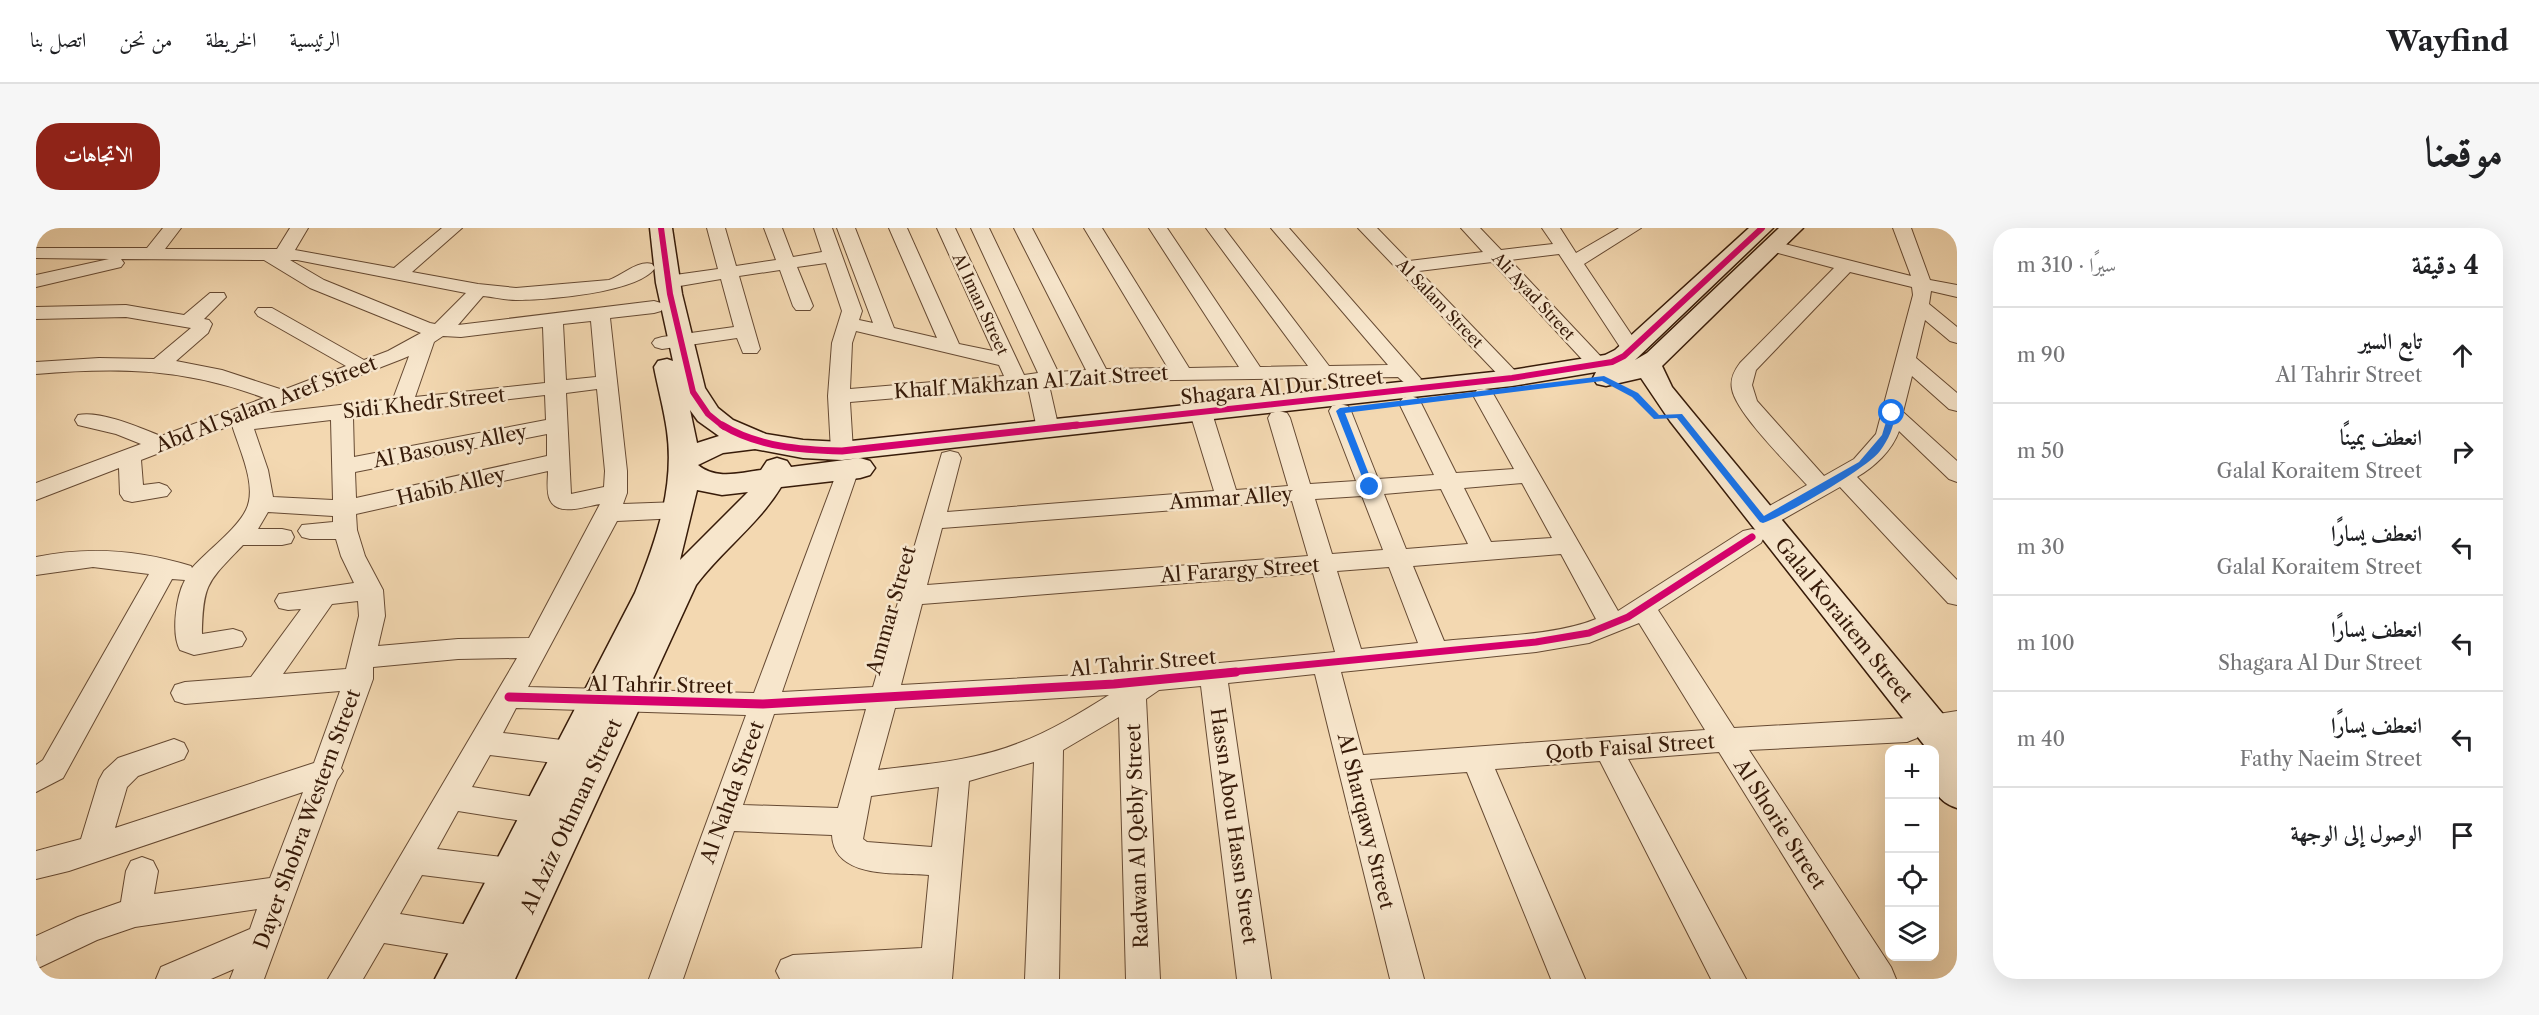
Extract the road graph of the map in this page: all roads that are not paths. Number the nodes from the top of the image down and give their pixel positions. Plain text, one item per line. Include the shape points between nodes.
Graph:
1 (172, 228) edge
2 (299, 228) edge
3 (453, 228) edge
4 (647, 228) edge
5 (662, 228) edge
6 (716, 228) edge
7 (773, 228) edge
8 (822, 228) edge
9 (846, 228) edge
10 (898, 228) edge
11 (946, 228) edge
12 (980, 228) edge
13 (1023, 228) edge
14 (1093, 228) edge
15 (1158, 228) edge
16 (1215, 228) edge
17 (1280, 228) edge
18 (1367, 228) edge
19 (1470, 228) edge
20 (1551, 228) edge
21 (1632, 228) edge
22 (1902, 228) edge
23 (1775, 234) edge
24 (36, 253) edge
25 (156, 254) junction
26 (274, 254) junction
27 (1569, 255) junction
28 (833, 256) junction
29 (1497, 256) junction
30 (787, 263) junction
31 (1405, 267) junction
32 (1846, 267) junction
33 (399, 273) junction
34 (728, 273) junction
35 (657, 275) junction
36 (36, 281) edge
37 (620, 282) junction
38 (1941, 288) edge
39 (487, 292) junction
40 (217, 297) dead end
41 (1957, 300) edge
42 (803, 306) dead end
43 (1920, 306) junction
44 (641, 309) junction
45 (265, 312) dead end
46 (36, 313) edge
47 (600, 315) junction
48 (553, 321) junction
49 (188, 322) junction
50 (849, 324) junction
51 (483, 328) junction
52 (886, 332) junction
53 (432, 336) junction
54 (1957, 337) edge
55 (671, 342) junction
56 (951, 348) junction
57 (1639, 357) junction
58 (1905, 359) junction
59 (159, 366) junction
60 (362, 367) junction
61 (36, 368) edge
62 (1322, 371) junction
63 (1181, 372) junction
64 (1252, 372) junction
65 (1601, 372) junction
66 (1028, 374) junction
67 (1099, 375) junction
68 (1512, 378) junction
69 (606, 382) junction
70 (1411, 387) junction
71 (555, 388) junction
72 (1484, 395) junction
73 (839, 396) junction
74 (284, 398) junction
75 (1957, 404) edge
76 (402, 405) junction
77 (1340, 411) junction
78 (342, 412) junction
79 (1892, 413) junction
80 (1668, 416) junction
81 (1279, 418) junction
82 (240, 419) junction
83 (1203, 419) junction
84 (86, 420) dead end
85 (556, 425) junction
86 (1048, 429) junction
87 (161, 444) junction
88 (767, 455) junction
89 (130, 456) junction
90 (950, 458) junction
91 (845, 460) junction
92 (558, 461) junction
93 (683, 464) junction
94 (343, 467) junction
95 (1957, 474) edge
96 (1529, 475) junction
97 (1842, 475) junction
98 (1449, 481) junction
99 (1370, 487) junction
100 (1821, 487) junction
101 (159, 491) dead end
102 (36, 492) edge
103 (1301, 492) junction
104 (1227, 498) junction
105 (612, 503) junction
106 (260, 504) junction
107 (678, 515) junction
108 (344, 519) junction
109 (933, 521) junction
110 (1757, 529) junction
111 (727, 530) junction
112 (310, 531) dead end
113 (236, 537) junction
114 (282, 537) dead end
115 (1568, 545) junction
116 (1484, 552) junction
117 (1398, 558) junction
118 (1322, 564) junction
119 (36, 566) edge
120 (165, 568) junction
121 (200, 576) junction
122 (370, 590) junction
123 (912, 595) junction
124 (324, 596) junction
125 (1957, 596) edge
126 (288, 601) dead end
127 (1642, 608) junction
128 (1612, 624) junction
129 (233, 639) dead end
130 (537, 648) junction
131 (1435, 652) junction
132 (1338, 661) junction
133 (361, 668) junction
134 (1213, 673) junction
135 (1143, 687) junction
136 (258, 688) junction
137 (185, 693) dead end
138 (509, 697) junction
139 (884, 697) junction
140 (610, 701) junction
141 (763, 704) junction
142 (1929, 732) edge
143 (1726, 740) junction
144 (483, 742) junction
145 (1049, 743) junction
146 (1608, 749) junction
147 (174, 751) dead end
148 (570, 753) junction
149 (1957, 758) edge
150 (1476, 759) junction
151 (1353, 768) junction
152 (1939, 769) edge
153 (328, 771) junction
154 (955, 771) junction
155 (36, 780) edge
156 (860, 785) junction
157 (1957, 792) edge
158 (451, 797) junction
159 (541, 810) junction
160 (723, 817) junction
161 (849, 822) junction
162 (94, 848) junction
163 (414, 860) junction
164 (947, 862) junction
165 (36, 865) edge
166 (142, 871) dead end
167 (510, 872) junction
168 (281, 891) junction
169 (135, 912) junction
170 (376, 926) junction
171 (262, 940) junction
172 (476, 942) junction
173 (36, 953) edge
174 (793, 971) dead end
175 (936, 971) edge
176 (173, 979) edge
177 (247, 979) edge
178 (345, 979) edge
179 (457, 979) edge
180 (494, 979) edge
181 (666, 979) edge
182 (1042, 979) edge
183 (1143, 979) edge
184 (1254, 979) edge
185 (1407, 979) edge
186 (1568, 979) edge
187 (1729, 979) edge
188 (1879, 979) edge

1 - 25 street
2 - 26 street
3 - 33 street
4 - 35 street
5 - 35 street
6 - 34 street
7 - 30 street
8 - 28 street
9 - 52 street
10 - 56 street
11 - 66 street, Al Iman Street
12 - 66 street
13 - 67 street
14 - 63 street
15 - 64 street
16 - 62 street
17 - 70 street
18 - 31 street, Al Salam Street
19 - 29 street, Ali Ayad Street
20 - 27 street
21 - 27 street
22 - 38 street, Al Tahrir Street
23 - 32 street
23 - 57 street, Shagara Al Dur Street
24 - 25 street
25 - 26 street
25 - 36 street
26 - 33 street
26 - 53 street via 298,274 427,330
27 - 29 street
27 - 57 street
28 - 30 street
28 - 50 street via 852,311
29 - 31 street
29 - 65 street, Ali Ayad Street
30 - 34 street
30 - 42 street
31 - 68 street, Al Salam Street
32 - 38 street
32 - 100 street via 1741,377 1748,404
33 - 39 street
34 - 35 street
34 - 55 street via 747,340
35 - 37 street
35 - 44 street
35 - 55 street
37 - 39 street via 538,293
37 - 44 street via 633,287 635,303
38 - 41 street
38 - 43 street, Al Tahrir Street
39 - 51 street via 478,315
39 - 53 street, Abd Al Salam Aref Street
40 - 49 street
43 - 54 street
43 - 58 street, Al Tahrir Street
44 - 47 street
44 - 55 street
45 - 60 street
46 - 49 street via 126,311
47 - 48 street
47 - 69 street
48 - 51 street
48 - 71 street
49 - 59 street via 203,327
50 - 52 street
50 - 73 street via 842,343
51 - 53 street
52 - 56 street
53 - 60 street, Abd Al Salam Aref Street
53 - 76 street
55 - 88 street via 704,411
55 - 93 street, Al Aziz Othman Street
56 - 66 street
57 - 65 street, Shagara Al Dur Street via 1621,376
57 - 80 street, Galal Koraitem Street via 1660,389
58 - 75 street
58 - 79 street, Al Tahrir Street
59 - 61 street via 96,364
59 - 74 street via 228,378
60 - 74 street, Abd Al Salam Aref Street
62 - 64 street, Khalf Makhzan Al Zait Street
62 - 70 street, Khalf Makhzan Al Zait Street
63 - 64 street, Khalf Makhzan Al Zait Street
63 - 67 street, Khalf Makhzan Al Zait Street
65 - 68 street, Shagara Al Dur Street
65 - 72 street, Shagara Al Dur Street
65 - 80 street, Galal Koraitem Street
66 - 67 street, Khalf Makhzan Al Zait Street
66 - 73 street, Khalf Makhzan Al Zait Street
66 - 86 street
68 - 70 street, Shagara Al Dur Street
69 - 71 street, Sidi Khedr Street
69 - 105 street via 616,471
70 - 72 street, Shagara Al Dur Street
70 - 77 street, Shagara Al Dur Street
70 - 83 street, Shagara Al Dur Street
70 - 98 street
71 - 76 street, Sidi Khedr Street
71 - 85 street
72 - 96 street
73 - 91 street
74 - 82 street, Abd Al Salam Aref Street
76 - 78 street, Sidi Khedr Street
77 - 81 street, Shagara Al Dur Street
77 - 99 street
78 - 82 street, Sidi Khedr Street
78 - 94 street, Dayer Shobra Western Street
79 - 95 street
79 - 97 street, Al Tahrir Street via 1887,435 1876,450
80 - 110 street, Galal Koraitem Street
81 - 83 street, Shagara Al Dur Street
81 - 103 street, Al Sharqawy Street
82 - 87 street, Abd Al Salam Aref Street
82 - 106 street via 261,490
83 - 86 street, Shagara Al Dur Street
83 - 90 street, Shagara Al Dur Street
83 - 104 street
84 - 87 street
85 - 92 street
85 - 94 street, Al Basousy Alley
86 - 91 street, Shagara Al Dur Street
87 - 89 street, Abd Al Salam Aref Street
88 - 91 street, Shagara Al Dur Street
88 - 93 street via 717,445
88 - 93 street, Shagara Al Dur Street via 713,484 697,480
88 - 111 street, Al Aziz Othman Street via 749,509
89 - 101 street via 132,494
89 - 102 street, Abd Al Salam Aref Street
90 - 91 street, Shagara Al Dur Street
90 - 109 street, Ammar Street
91 - 141 street, Al Nahda Street
92 - 105 street via 559,494 564,501
92 - 108 street, Habib Alley
93 - 107 street, Al Aziz Othman Street
94 - 108 street, Dayer Shobra Western Street
96 - 98 street, Ammar Alley
96 - 115 street
97 - 100 street, Al Tahrir Street
97 - 125 street
98 - 99 street, Ammar Alley
98 - 116 street
99 - 103 street, Ammar Alley
99 - 117 street
100 - 110 street, Al Tahrir Street
103 - 104 street, Ammar Alley
103 - 118 street, Al Sharqawy Street
104 - 109 street, Ammar Alley
105 - 107 street
105 - 130 street
106 - 108 street
106 - 113 street
107 - 111 street via 706,518
107 - 140 street, Al Aziz Othman Street via 665,560
108 - 112 street
108 - 122 street, Dayer Shobra Western Street via 350,550
109 - 123 street, Ammar Street
110 - 127 street, Al Tahrir Street
110 - 142 street, Galal Koraitem Street
111 - 140 street, Al Aziz Othman Street via 682,580
113 - 114 street
113 - 121 street
115 - 116 street, Al Farargy Street
115 - 128 street
116 - 117 street, Al Farargy Street
117 - 118 street, Al Farargy Street
117 - 131 street
118 - 123 street, Al Farargy Street
118 - 132 street, Al Sharqawy Street
119 - 120 street via 104,557
120 - 121 street
120 - 155 street via 53,769
121 - 129 street via 192,594 189,643 202,645
122 - 124 street
122 - 133 street, Dayer Shobra Western Street via 372,616
123 - 139 street, Ammar Street
124 - 126 street
124 - 136 street
127 - 128 street, Al Tahrir Street
127 - 143 street, Al Shorie Street
128 - 131 street, Al Tahrir Street via 1563,639
130 - 133 street via 458,649
130 - 138 street
131 - 132 street, Al Tahrir Street
132 - 134 street, Al Tahrir Street
132 - 151 street, Al Sharqawy Street
133 - 136 street
133 - 153 street, Dayer Shobra Western Street
134 - 135 street, Al Tahrir Street
134 - 184 street, Hassn Abou Hassn Street
135 - 139 street, Al Tahrir Street via 1114,684
135 - 145 street
135 - 183 street, Radwan Al Qebly Street
136 - 137 street
138 - 140 street, Al Tahrir Street
138 - 144 street
139 - 141 street, Al Tahrir Street
139 - 156 street, Ammar Street
140 - 141 street, Al Tahrir Street
140 - 148 street, Al Aziz Othman Street
140 - 180 street, Al Aziz Othman Street
141 - 160 street, Al Nahda Street
142 - 143 street, Qotb Faisal Street
142 - 149 street, Galal Koraitem Street
143 - 146 street, Qotb Faisal Street
143 - 188 street, Al Shorie Street
144 - 148 street
144 - 158 street
145 - 154 street via 1009,759
145 - 182 street
146 - 150 street, Qotb Faisal Street
146 - 187 street
147 - 162 street via 128,767 114,780
148 - 159 street, Al Aziz Othman Street
150 - 151 street, Qotb Faisal Street
150 - 186 street
151 - 185 street, Al Sharqawy Street
152 - 157 street
153 - 162 street
153 - 168 street, Dayer Shobra Western Street
154 - 156 street
154 - 164 street
156 - 161 street, Ammar Street
158 - 159 street
158 - 163 street
159 - 167 street, Al Aziz Othman Street
160 - 161 street
160 - 181 street, Al Nahda Street
161 - 164 street, Ammar Street via 846,841 856,854
162 - 165 street
163 - 167 street
163 - 170 street
164 - 175 street
166 - 169 street
167 - 172 street, Al Aziz Othman Street
168 - 169 street
168 - 171 street, Dayer Shobra Western Street
169 - 173 street
170 - 172 street
170 - 178 street
171 - 176 street
171 - 177 street, Dayer Shobra Western Street
172 - 179 street, Al Aziz Othman Street
174 - 175 street

